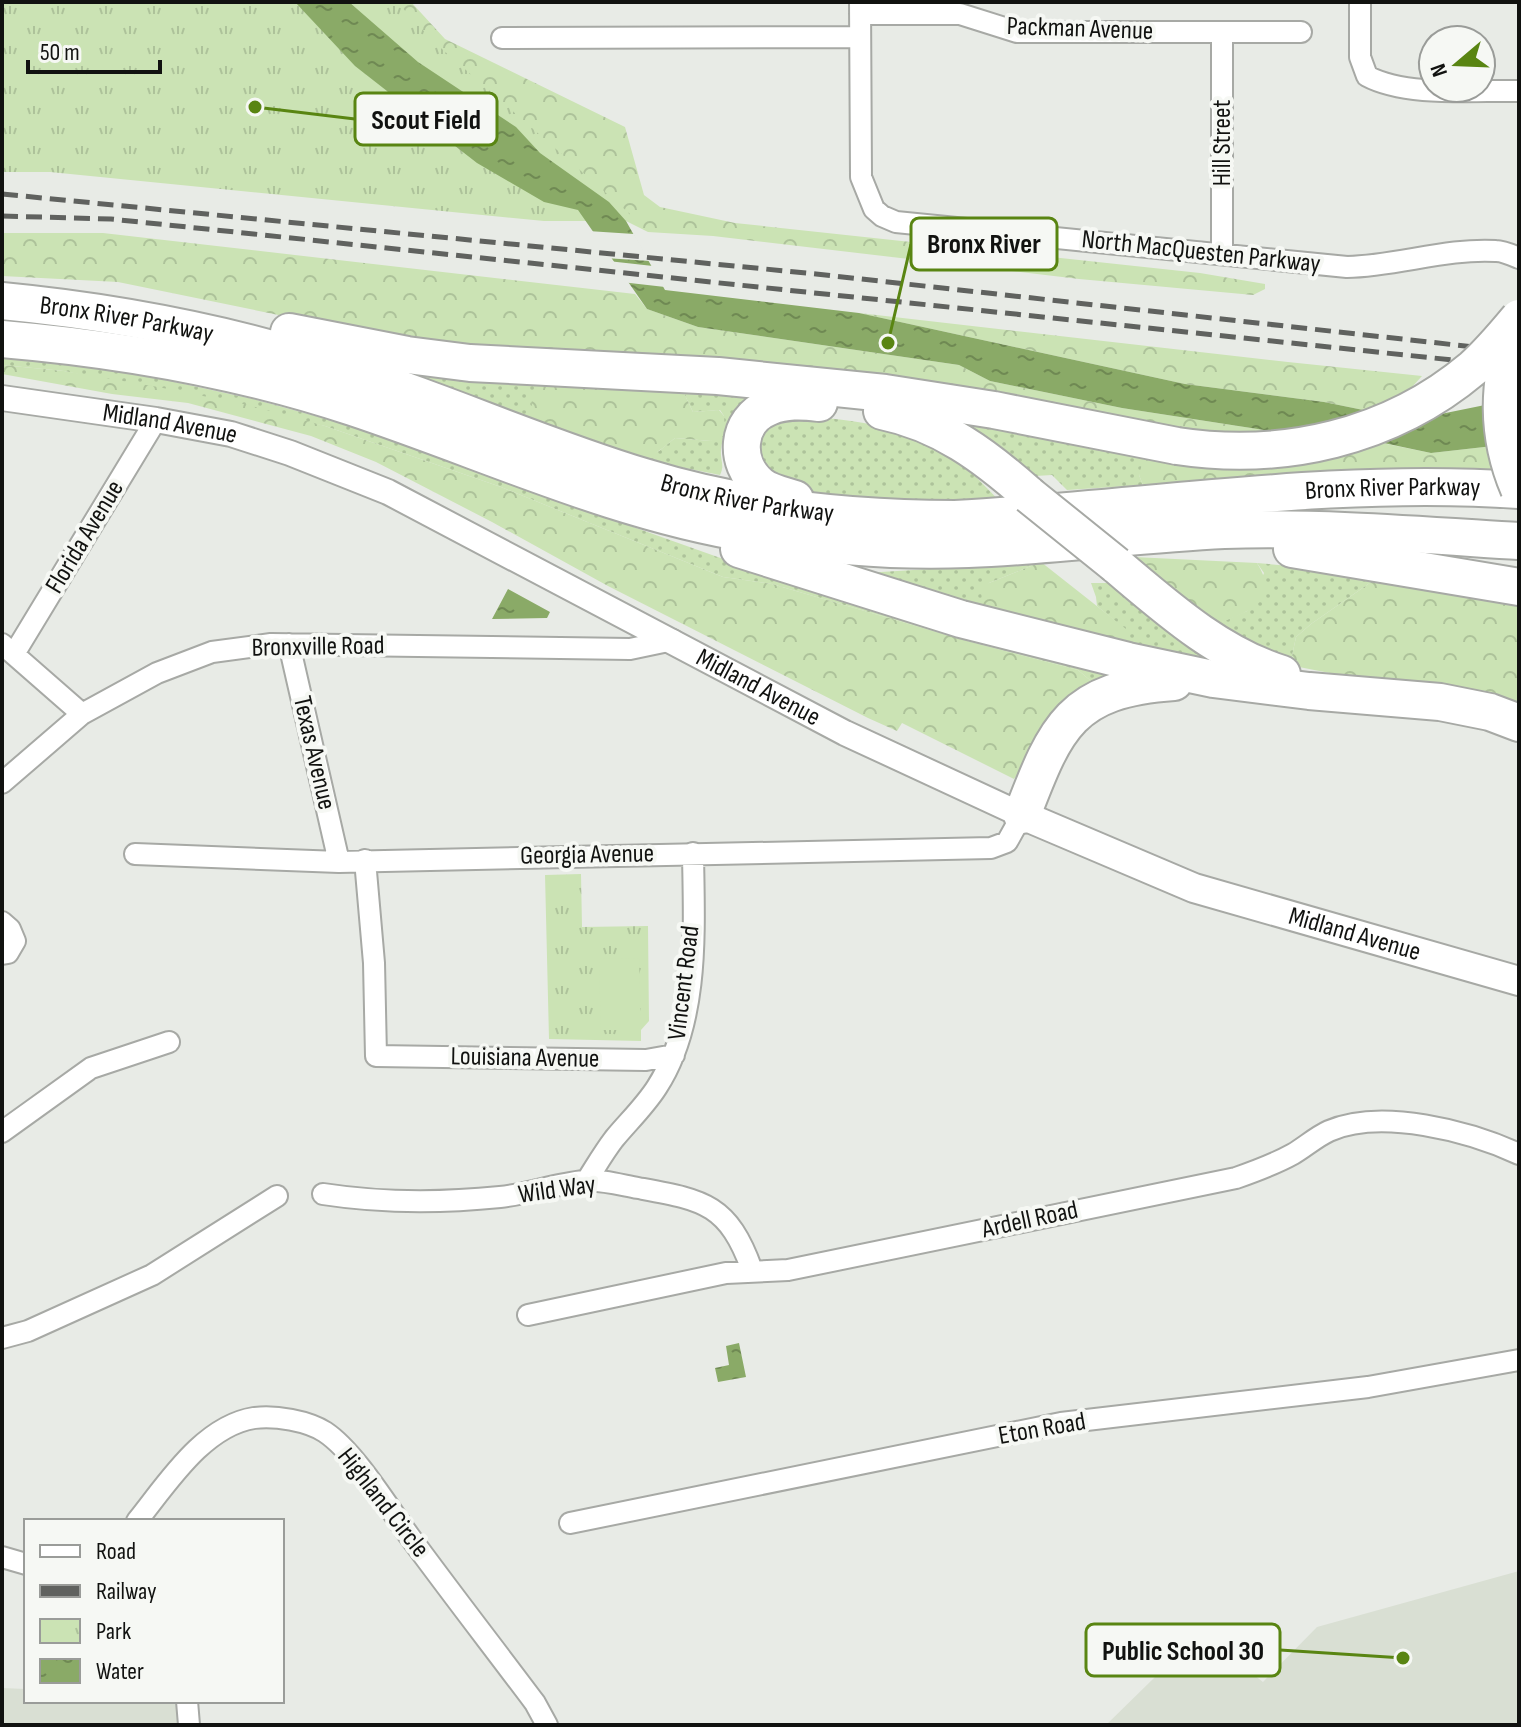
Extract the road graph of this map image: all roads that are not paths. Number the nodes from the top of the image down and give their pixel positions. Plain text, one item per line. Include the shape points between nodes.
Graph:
1 (1360, 2) edge
2 (860, 8) edge
3 (1301, 32) dead end
4 (1222, 33) junction
5 (860, 37) junction
6 (502, 38) dead end
7 (1519, 91) edge
8 (1519, 238) edge
9 (1498, 250) junction
10 (1222, 253) junction
11 (1519, 258) edge
12 (2, 300) edge
13 (1519, 318) edge
14 (2, 339) edge
15 (2, 398) edge
16 (156, 420) junction
17 (1519, 489) edge
18 (629, 505) junction
19 (863, 517) junction
20 (1183, 533) junction
21 (1519, 541) edge
22 (1519, 587) edge
23 (673, 640) junction
24 (289, 644) junction
25 (8, 649) edge
26 (1213, 679) junction
27 (1421, 700) junction
28 (82, 714) junction
29 (1519, 723) edge
30 (2, 783) edge
31 (1022, 815) junction
32 (693, 853) junction
33 (135, 854) dead end
34 (365, 860) junction
35 (339, 862) junction
36 (2, 922) edge
37 (2, 954) edge
38 (1519, 981) edge
39 (169, 1042) dead end
40 (674, 1055) junction
41 (2, 1132) edge
42 (1519, 1154) edge
43 (587, 1180) junction
44 (323, 1194) dead end
45 (277, 1196) dead end
46 (752, 1270) junction
47 (528, 1315) dead end
48 (2, 1338) edge
49 (1519, 1360) edge
50 (139, 1519) edge
51 (570, 1523) dead end
52 (2, 1557) edge
53 (24, 1563) edge
54 (547, 1725) edge

1 - 7 street via 1360,57 1367,76 1408,87
2 - 4 street, Packman Avenue via 960,14 1017,32
2 - 5 street
3 - 4 street, Packman Avenue
4 - 10 street, Hill Street
5 - 6 street
5 - 10 street, North MacQuesten Parkway via 861,177 882,216 896,222
8 - 9 street, North MacQuesten Parkway
9 - 10 street, North MacQuesten Parkway via 1347,267
9 - 11 street, North MacQuesten Parkway
12 - 13 highway, bridge via 115,300 470,363 718,376 885,393 1212,451 1307,446 1398,416 1458,380
12 - 19 highway, Bronx River Parkway via 126,316 242,341 360,376 645,478 736,500
13 - 17 highway, bridge via 1500,399 1504,444
14 - 18 highway, Bronx River Parkway via 124,354 296,390
15 - 16 street, Midland Avenue
16 - 23 street, Midland Avenue via 231,434 388,492
16 - 25 street, Florida Avenue
17 - 19 highway, Bronx River Parkway via 1360,487 999,516
18 - 20 highway, Bronx River Parkway via 747,534 892,549 1003,547
18 - 26 highway via 764,559 961,619
19 - 27 highway, bridge via 759,484 741,452 748,423 765,408 795,401 895,414 954,437 1192,627 1242,659 1295,677
20 - 21 highway, Bronx River Parkway via 1304,529
20 - 22 highway
23 - 24 street, Bronxville Road via 630,649
23 - 31 street, Midland Avenue via 845,733
24 - 28 street, Bronxville Road via 212,652 157,673
24 - 35 street, Texas Avenue
25 - 28 street
26 - 27 highway
26 - 31 highway via 1132,686 1084,707 1054,740
27 - 29 highway via 1475,708
28 - 30 street, Bronxville Road
31 - 32 street, Georgia Avenue via 1009,839 996,847
31 - 38 main road, Midland Avenue via 1194,888
32 - 34 street, Georgia Avenue
32 - 40 street, Vincent Road via 692,962
33 - 35 street, Georgia Avenue
34 - 35 street, Georgia Avenue
34 - 40 street, Louisiana Avenue via 376,1056 646,1060
36 - 37 street via 15,941
39 - 41 street via 91,1068
40 - 43 street, Vincent Road via 657,1087
42 - 46 street, Ardell Road via 1431,1128 1380,1119 1354,1122 1236,1178 788,1270
43 - 44 street, Wild Way via 501,1197 438,1201
43 - 46 street, Wild Way via 694,1199 717,1211 744,1246
45 - 48 street via 152,1275
46 - 47 street, Ardell Road
49 - 51 street, Eton Road via 1368,1387 1061,1423
50 - 54 street, Highland Circle via 201,1447 229,1427 266,1418 317,1427 344,1450 379,1494
52 - 53 street

